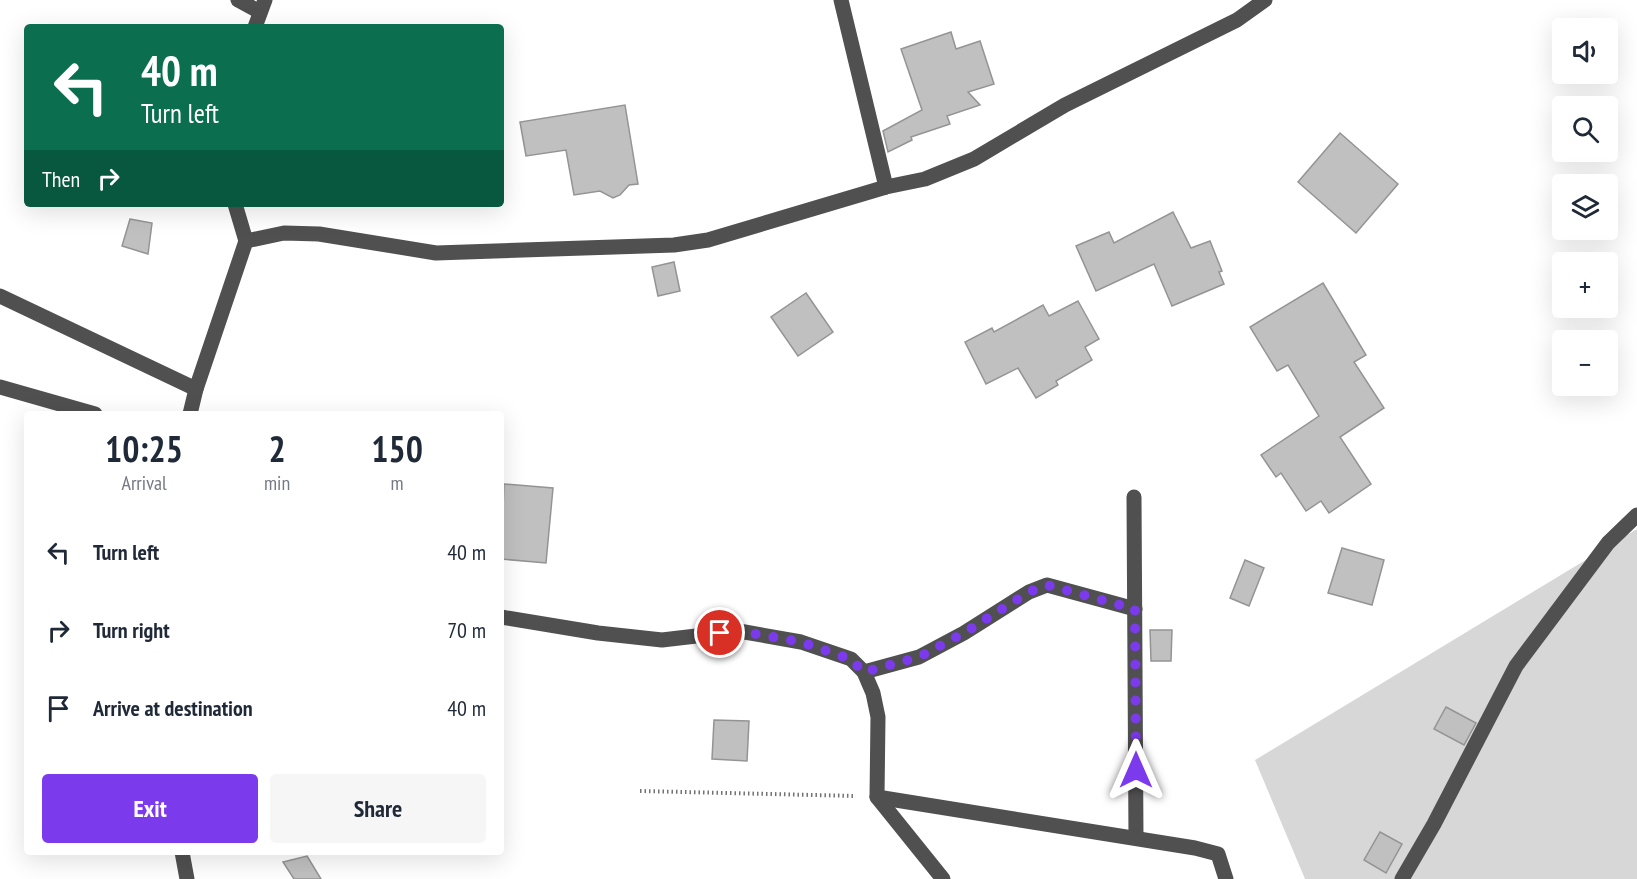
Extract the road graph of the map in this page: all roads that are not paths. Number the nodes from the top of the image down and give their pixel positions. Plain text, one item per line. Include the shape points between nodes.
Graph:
1 (238, 0) edge
2 (841, 0) edge
3 (1265, 0) edge
4 (262, 6) edge
5 (256, 24) edge
6 (886, 187) junction
7 (236, 207) edge
8 (246, 241) junction
9 (0, 296) edge
10 (0, 387) edge
11 (196, 389) junction
12 (84, 411) edge
13 (191, 411) edge
14 (1134, 497) dead end
15 (1637, 515) edge
16 (1135, 609) junction
17 (504, 617) edge
18 (864, 672) junction
19 (878, 797) junction
20 (1136, 838) junction
21 (183, 855) edge
22 (187, 879) edge
23 (944, 879) edge
24 (1226, 879) edge
25 (1402, 879) edge

1 - 4 street
2 - 6 street
3 - 6 street via 1238,20 1065,105 974,159 925,179
4 - 5 street
6 - 8 street via 708,240 674,245 436,253 319,234 284,233
7 - 8 street
8 - 11 street
9 - 11 street
10 - 12 street
11 - 13 street
14 - 16 street
15 - 25 street via 1608,543 1516,666
16 - 18 street via 1047,585 919,657
16 - 20 street
17 - 18 street via 662,640 739,631 801,642 850,659
18 - 19 street via 878,717
19 - 20 street
19 - 23 street
20 - 24 street via 1218,854
21 - 22 street

